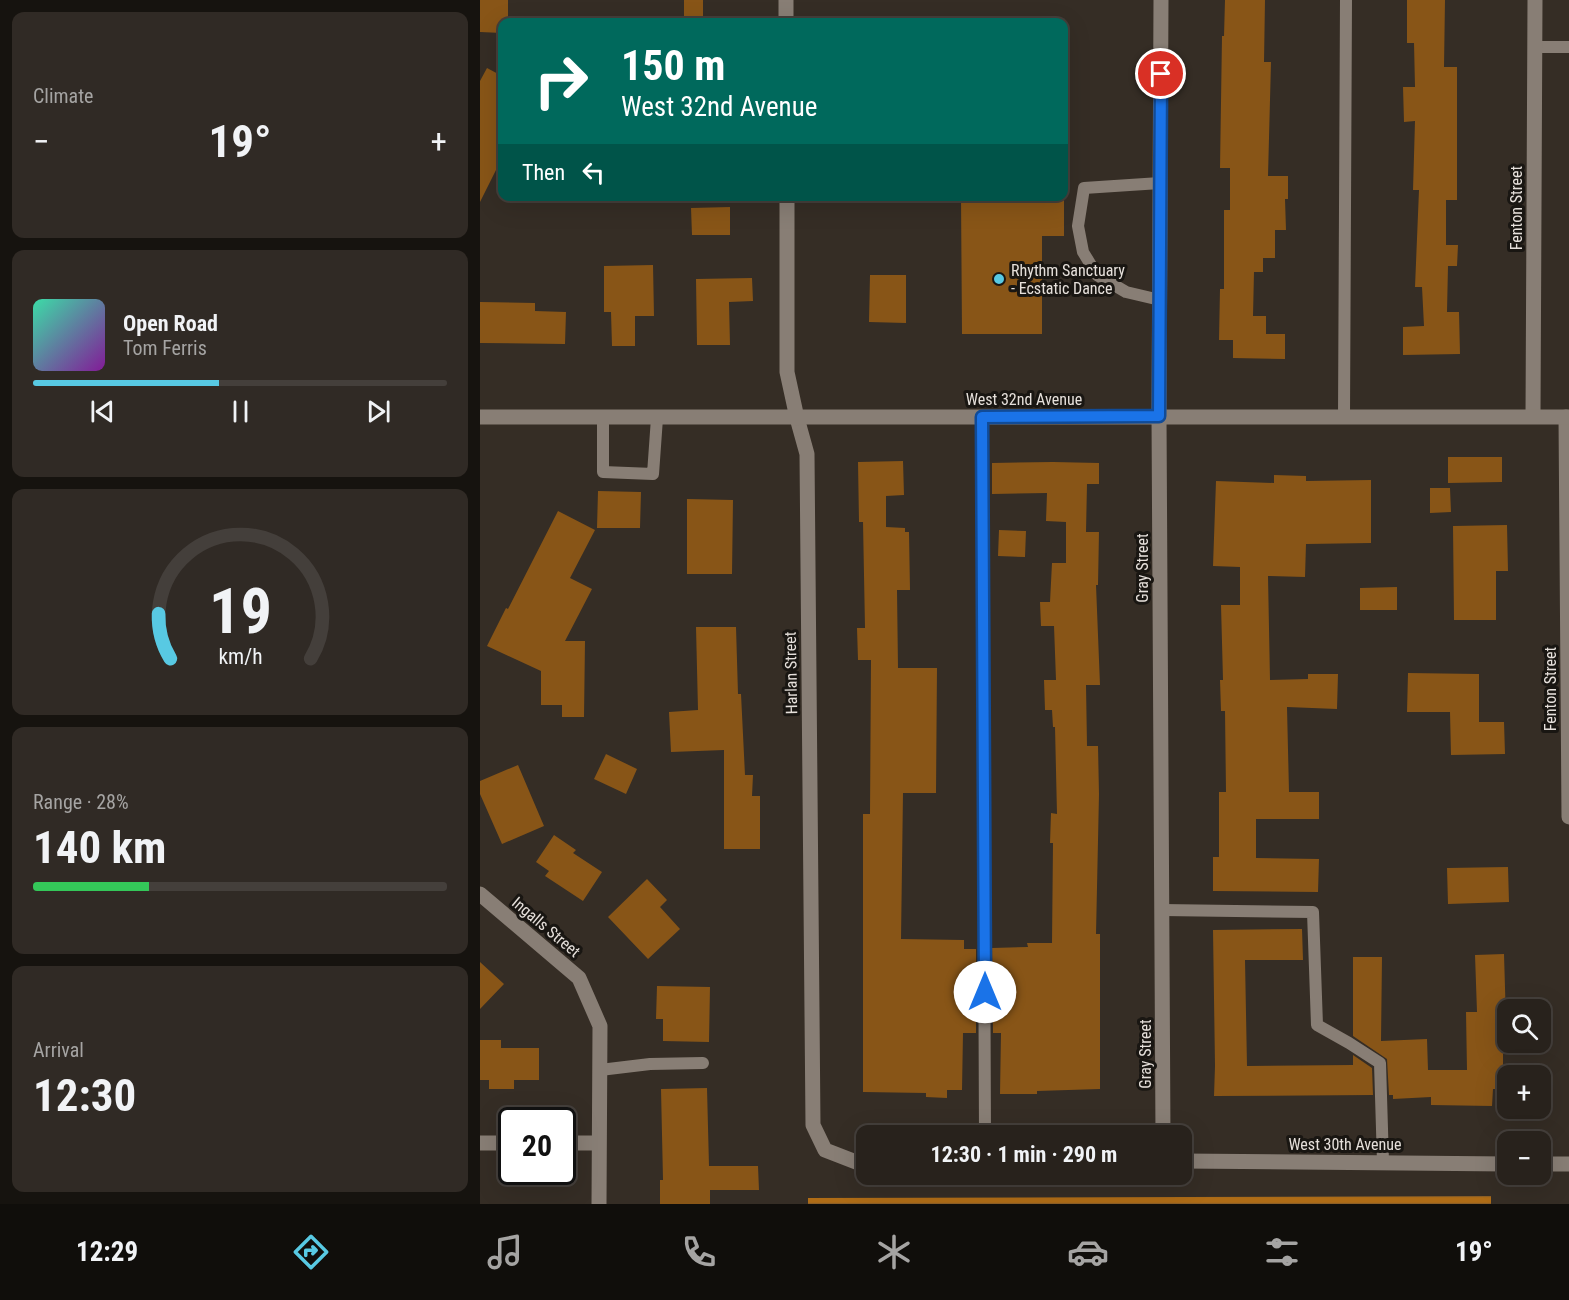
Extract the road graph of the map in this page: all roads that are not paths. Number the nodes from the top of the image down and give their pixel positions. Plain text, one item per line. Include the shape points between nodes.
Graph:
1 (786, 0) edge
2 (1161, 0) edge
3 (1346, 0) edge
4 (1535, 0) edge
5 (786, 18) edge
6 (1535, 46) junction
7 (1569, 46) edge
8 (1160, 183) junction
9 (787, 201) edge
10 (1160, 300) junction
11 (1159, 416) junction
12 (1344, 416) junction
13 (1533, 416) junction
14 (480, 417) edge
15 (603, 417) junction
16 (982, 417) junction
17 (1568, 417) edge
18 (657, 418) junction
19 (797, 418) junction
20 (1568, 530) edge
21 (1568, 606) edge
22 (1569, 817) edge
23 (480, 894) edge
24 (1162, 910) junction
25 (703, 1063) dead end
26 (600, 1070) junction
27 (985, 1125) edge
28 (1163, 1125) edge
29 (480, 1143) edge
30 (498, 1143) edge
31 (576, 1143) edge
32 (599, 1143) junction
33 (1192, 1161) edge
34 (856, 1162) edge
35 (1383, 1162) junction
36 (1497, 1164) edge
37 (1551, 1164) edge
38 (1569, 1164) edge
39 (599, 1204) edge

1 - 5 street
2 - 8 street, Gray Street
3 - 12 lane
4 - 6 street, Fenton Street
6 - 7 lane
6 - 13 street, Fenton Street
8 - 10 street, Gray Street
8 - 10 lane via 1084,188 1078,226 1083,252 1096,275 1126,292
9 - 19 street, Harlan Street via 787,372
10 - 11 street, Gray Street
11 - 12 street, West 32nd Avenue
11 - 16 street, West 32nd Avenue
11 - 24 street, Gray Street
12 - 13 street, West 32nd Avenue
13 - 17 street, West 32nd Avenue
14 - 15 street, West 32nd Avenue
15 - 18 street, West 32nd Avenue
15 - 18 lane via 603,472 653,474
16 - 19 street, West 32nd Avenue
16 - 27 lane
17 - 20 street, Fenton Street
18 - 19 street, West 32nd Avenue
19 - 34 street, Harlan Street via 807,454 813,1125 825,1150
20 - 21 street, Fenton Street
21 - 22 street, Fenton Street
23 - 26 street, Ingalls Street via 579,978 600,1026
24 - 28 street, Gray Street
24 - 35 lane via 1313,912 1317,1025 1380,1063
25 - 26 lane
26 - 32 street, Ingalls Street
29 - 30 street
31 - 32 street
32 - 39 street, Ingalls Street
33 - 35 street, West 30th Avenue
35 - 36 street, West 30th Avenue
37 - 38 street

